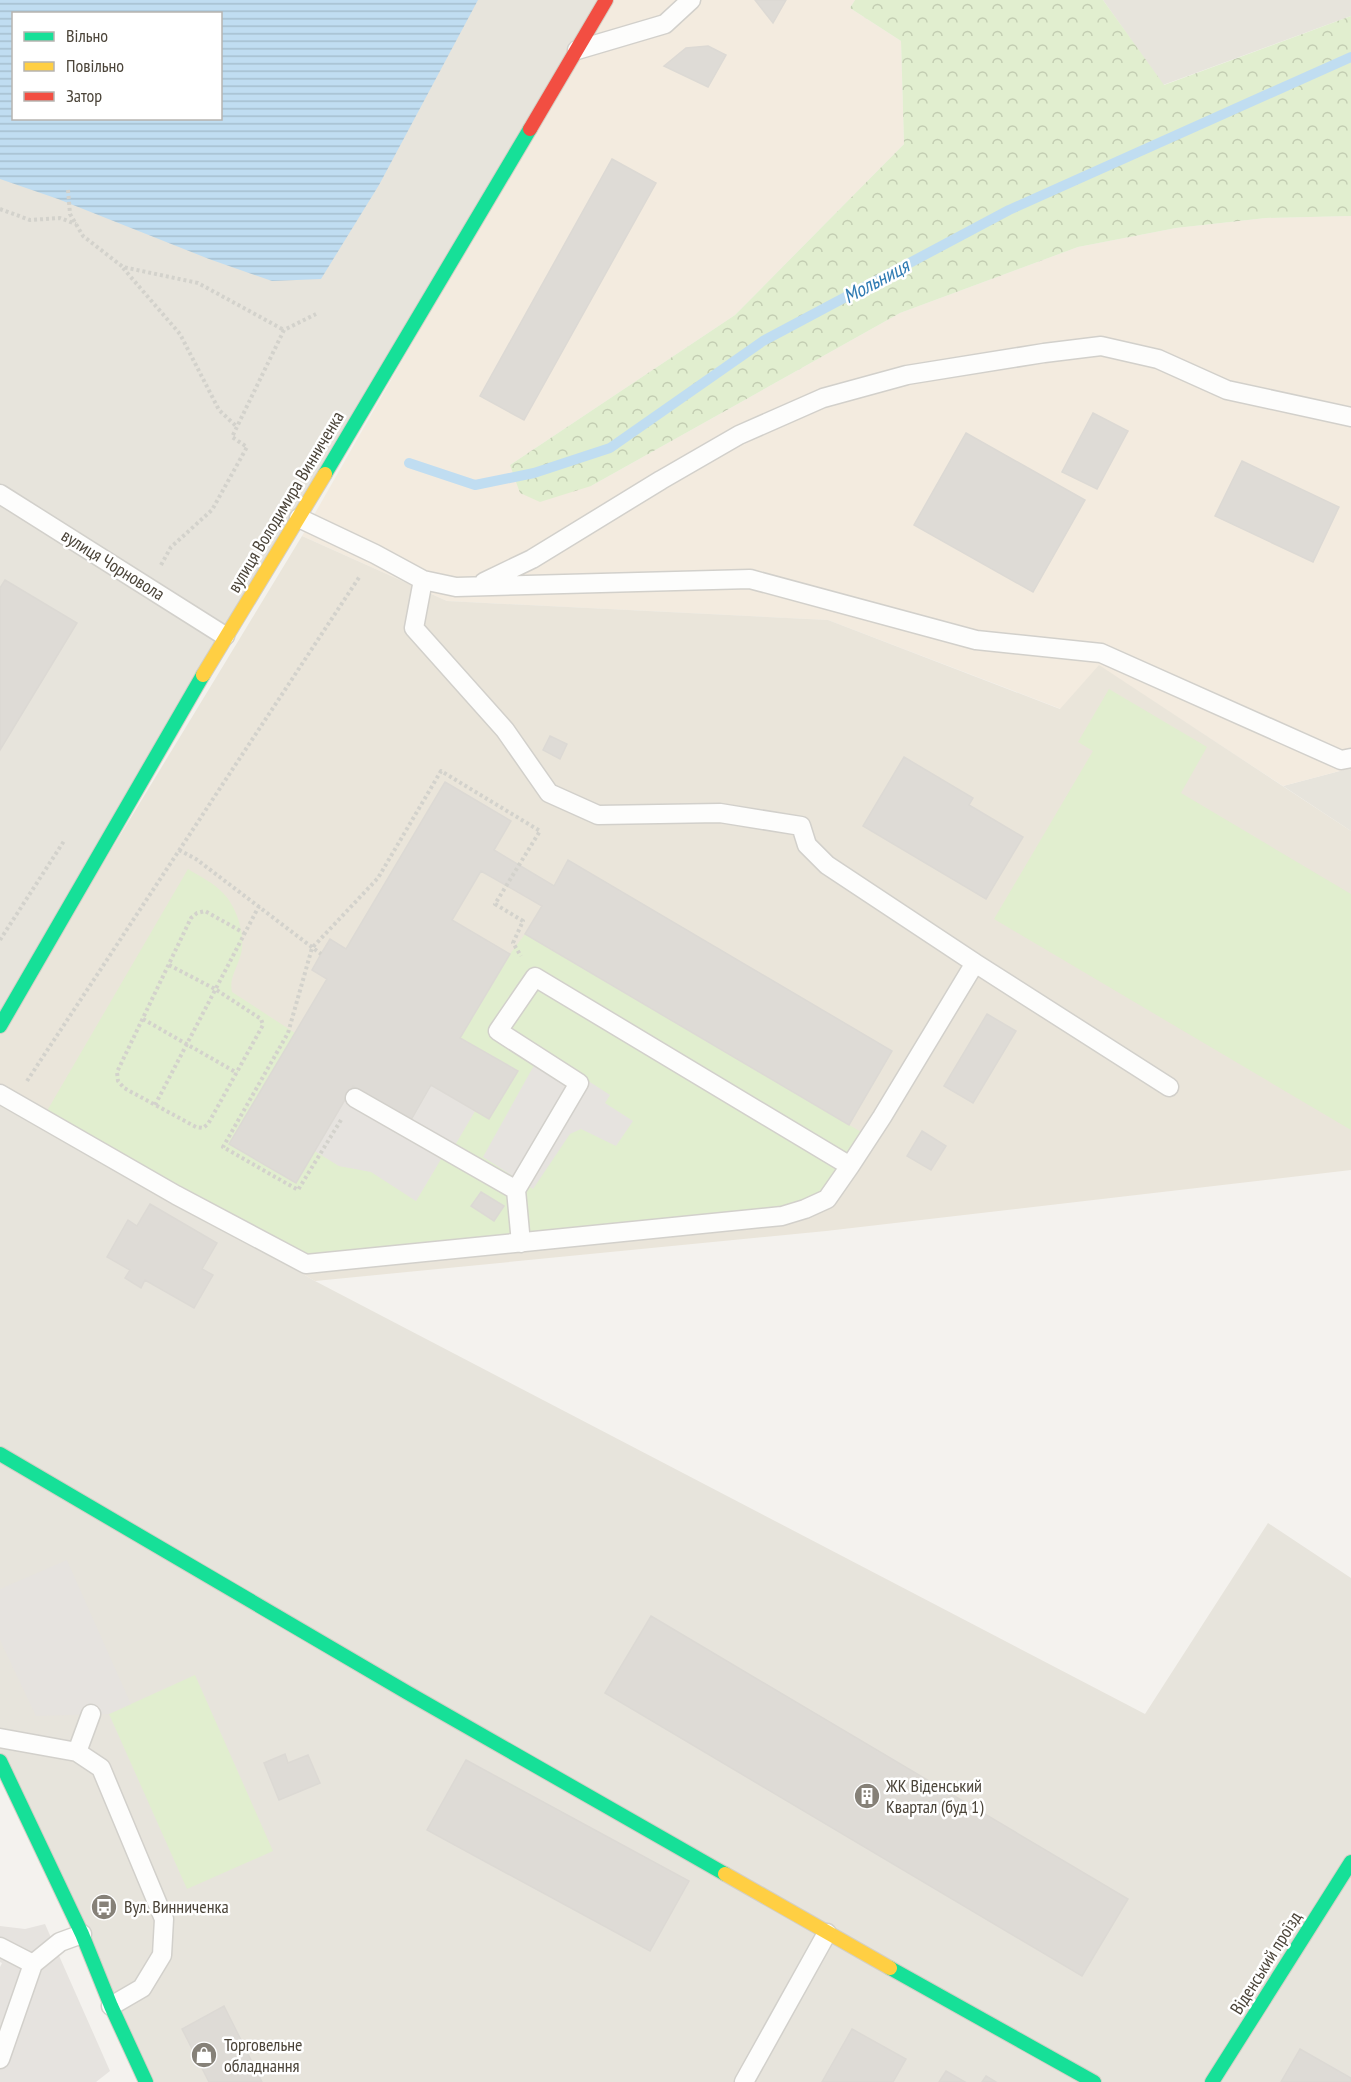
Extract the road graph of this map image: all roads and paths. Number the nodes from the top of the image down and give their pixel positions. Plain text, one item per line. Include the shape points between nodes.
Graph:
1 (606, 0) edge
2 (691, 0) edge
3 (576, 51) junction
4 (68, 190) dead end
5 (0, 209) edge
6 (76, 225) junction
7 (123, 267) junction
8 (316, 315) dead end
9 (284, 330) junction
10 (1351, 417) edge
11 (237, 427) junction
12 (0, 494) edge
13 (299, 518) junction
14 (375, 554) junction
15 (423, 580) junction
16 (477, 586) junction
17 (149, 587) junction
18 (225, 636) junction
19 (1351, 758) edge
20 (179, 850) junction
21 (259, 906) junction
22 (244, 933) junction
23 (312, 948) junction
24 (321, 954) dead end
25 (975, 963) junction
26 (169, 965) junction
27 (535, 977) junction
28 (215, 989) junction
29 (143, 1019) junction
30 (0, 1026) edge
31 (187, 1044) junction
32 (237, 1073) junction
33 (1169, 1087) dead end
34 (7, 1098) edge
35 (355, 1098) joint
36 (154, 1105) junction
37 (850, 1166) junction
38 (516, 1190) junction
39 (521, 1244) junction
40 (0, 1454) edge
41 (91, 1714) dead end
42 (0, 1738) edge
43 (77, 1752) junction
44 (0, 1761) edge
45 (1351, 1862) edge
46 (827, 1933) junction
47 (82, 1935) junction
48 (0, 1947) edge
49 (33, 1964) junction
50 (111, 2006) junction
51 (0, 2059) edge
52 (146, 2082) edge
53 (744, 2082) edge
54 (1094, 2082) edge
55 (1212, 2082) edge

1 - 3 main road, вулиця Володимира Винниченка
2 - 3 lane via 665,24
3 - 13 main road, вулиця Володимира Винниченка
4 - 6 path via 70,214
5 - 6 path via 30,220 60,218
6 - 7 path via 83,236
7 - 9 path via 198,283
7 - 11 path via 180,334 219,410
8 - 9 path
9 - 11 path
10 - 16 lane via 1227,390 1158,359 1101,346 907,375 823,398 738,435 532,559
11 - 17 path via 232,437 247,447 212,510 171,548
12 - 17 lane, вулиця Чорновола
13 - 14 lane
13 - 18 main road, вулиця Володимира Винниченка
14 - 15 lane
14 - 20 path
15 - 16 lane via 456,587
15 - 25 lane via 414,628 505,730 549,793 598,815 720,813 801,826 807,845 827,865
16 - 19 lane via 750,579 976,640 1101,653 1341,759
17 - 18 lane, вулиця Чорновола
18 - 30 main road, вулиця Володимира Винниченка
20 - 21 path
20 - 34 path
21 - 22 path
21 - 23 path
22 - 26 path via 205,911 197,913
22 - 28 path
23 - 24 path
23 - 27 path via 378,878 441,771 540,831 495,904 523,921 513,943
23 - 35 path via 288,1033 223,1147 298,1190
25 - 33 lane
25 - 37 lane
26 - 28 path
26 - 29 path
27 - 37 lane
27 - 38 lane via 498,1031 579,1083
28 - 31 path
28 - 32 path via 261,1019 263,1025
29 - 31 path
29 - 36 path via 117,1072 118,1081
31 - 32 path
31 - 36 path
32 - 36 path via 203,1128
34 - 39 lane via 177,1196 306,1264
35 - 38 lane
37 - 39 lane via 827,1199 782,1216
38 - 39 lane
40 - 46 main road
41 - 43 lane
42 - 43 lane
43 - 50 lane via 101,1768 165,1919 162,1955 142,1988
44 - 47 main road
45 - 55 main road, Віденський проїзд
46 - 53 lane
46 - 54 main road
47 - 49 lane via 60,1942
47 - 50 main road
48 - 49 lane
49 - 51 lane
50 - 52 main road

